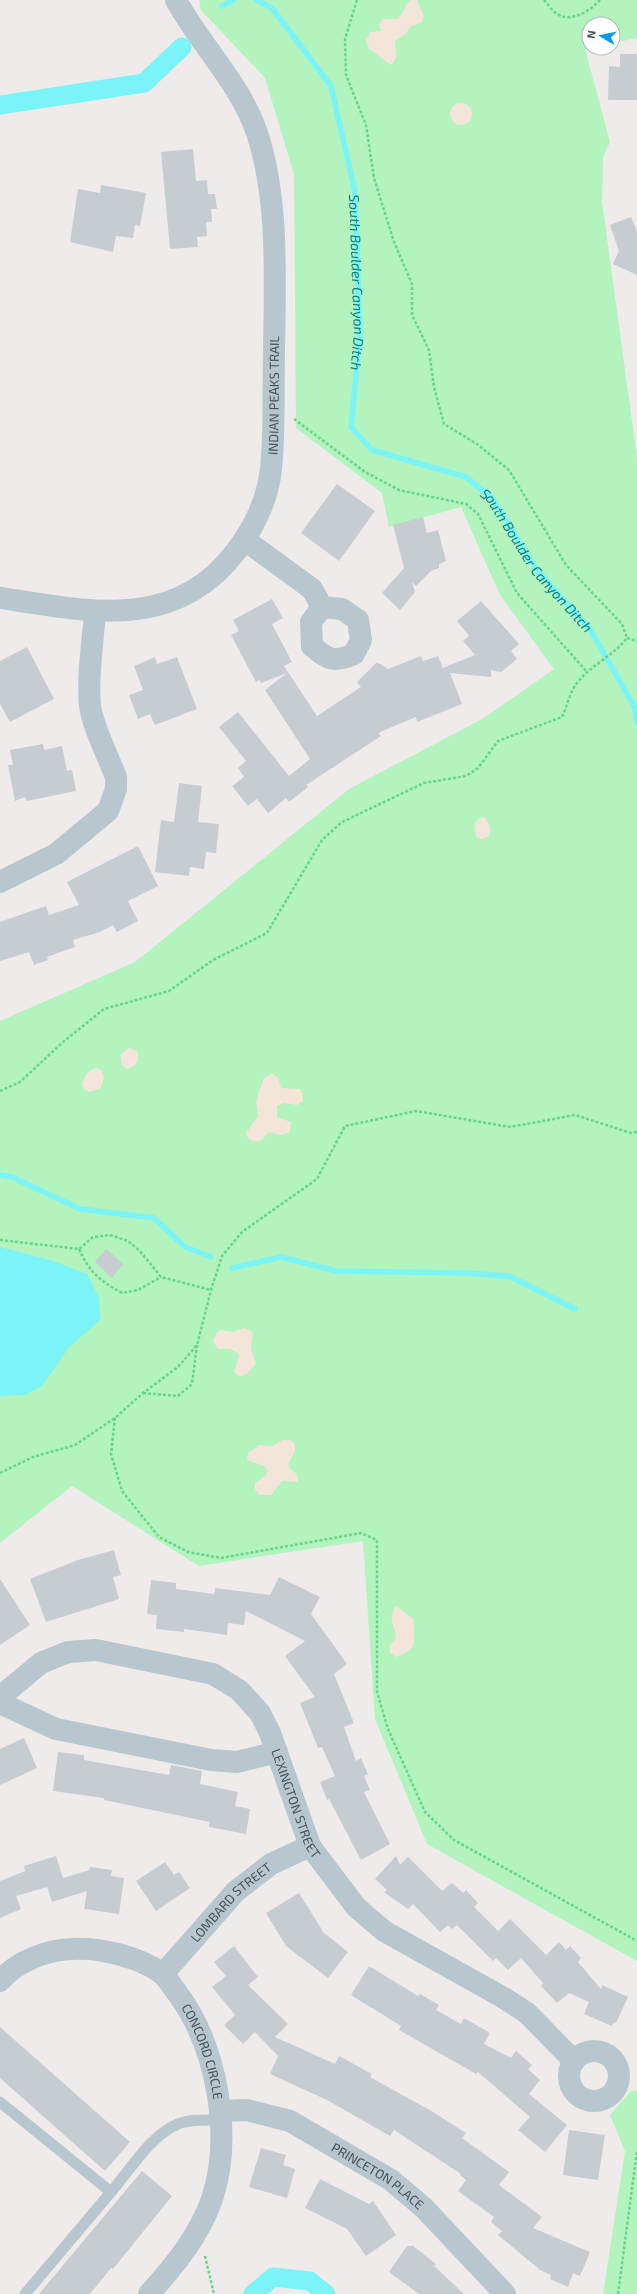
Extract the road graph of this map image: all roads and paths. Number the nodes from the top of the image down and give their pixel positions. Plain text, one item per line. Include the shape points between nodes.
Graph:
1 (176, 0) edge
2 (357, 0) edge
3 (544, 0) edge
4 (600, 0) edge
5 (290, 417) dead end
6 (245, 540) junction
7 (0, 598) edge
8 (322, 607) dead end
9 (95, 612) junction
10 (627, 638) junction
11 (637, 641) edge
12 (587, 672) junction
13 (0, 882) edge
14 (0, 1091) edge
15 (637, 1132) edge
16 (0, 1240) edge
17 (79, 1249) junction
18 (161, 1277) junction
19 (211, 1290) junction
20 (197, 1345) junction
21 (143, 1393) junction
22 (115, 1418) junction
23 (0, 1473) edge
24 (0, 1696) edge
25 (0, 1703) edge
26 (277, 1752) junction
27 (310, 1846) junction
28 (637, 1942) edge
29 (163, 1974) junction
30 (0, 1982) edge
31 (574, 2061) dead end
32 (0, 2102) edge
33 (221, 2115) junction
34 (637, 2151) edge
35 (111, 2192) junction
36 (198, 2230) junction
37 (25, 2294) edge
38 (149, 2294) edge
39 (214, 2294) edge
40 (505, 2294) edge
41 (618, 2294) edge

1 - 6 street, INDIAN PEAKS TRAIL via 190,27 236,89 256,132 273,201 271,471 260,511
2 - 10 path via 345,39 346,75 366,125 376,185 394,242 412,284 412,315 428,350 434,388 444,424 477,444 510,470 566,565 622,624
3 - 4 path via 558,15 577,17
5 - 12 path via 365,472 399,490 466,504 478,514 517,593
6 - 8 street via 312,589
6 - 9 street, INDIAN PEAKS TRAIL via 229,562 205,584 171,602 133,611
7 - 9 street, INDIAN PEAKS TRAIL
9 - 13 street via 89,673 90,706 116,777 116,789 108,811 56,854
10 - 11 path
10 - 12 path via 617,650
12 - 14 path via 576,684 562,717 498,741 478,768 466,776 424,783 342,822 322,840 268,933 214,960 169,991 104,1009 20,1082
15 - 19 path via 631,1133 575,1115 510,1127 416,1111 345,1126 317,1179 242,1232 222,1256
16 - 17 path
17 - 18 path via 93,1238 110,1235 128,1241 140,1251
17 - 18 path via 85,1262 99,1280 122,1293 138,1290
18 - 19 path
19 - 20 path
20 - 21 path via 178,1367
20 - 21 path via 192,1384 178,1396
21 - 22 path
22 - 23 path via 75,1445 33,1457
22 - 28 path via 111,1454 122,1491 158,1537 188,1552 221,1558 361,1533 377,1540 377,1692 388,1729 425,1812 454,1840
24 - 26 street, LEXINGTON STREET via 42,1663 68,1652 96,1650 213,1674 239,1690 260,1712
25 - 26 street via 56,1729 211,1760 237,1762
26 - 27 street, LEXINGTON STREET
27 - 29 street, LOMBARD STREET via 271,1864 236,1891
27 - 31 street, LEXINGTON STREET via 356,1907 384,1931 527,2013
29 - 30 street, CONCORD CIRCLE via 126,1956 88,1948 57,1950 28,1960
29 - 33 street, CONCORD CIRCLE via 187,2007 206,2043
32 - 35 lane
33 - 35 lane via 188,2121 167,2129
33 - 36 street, CONCORD CIRCLE via 222,2152 212,2198
33 - 40 street, PRINCETON PLACE via 247,2110 290,2121 391,2180 424,2208
34 - 41 path
35 - 37 lane
36 - 38 street, CONCORD CIRCLE via 179,2260
36 - 39 path

